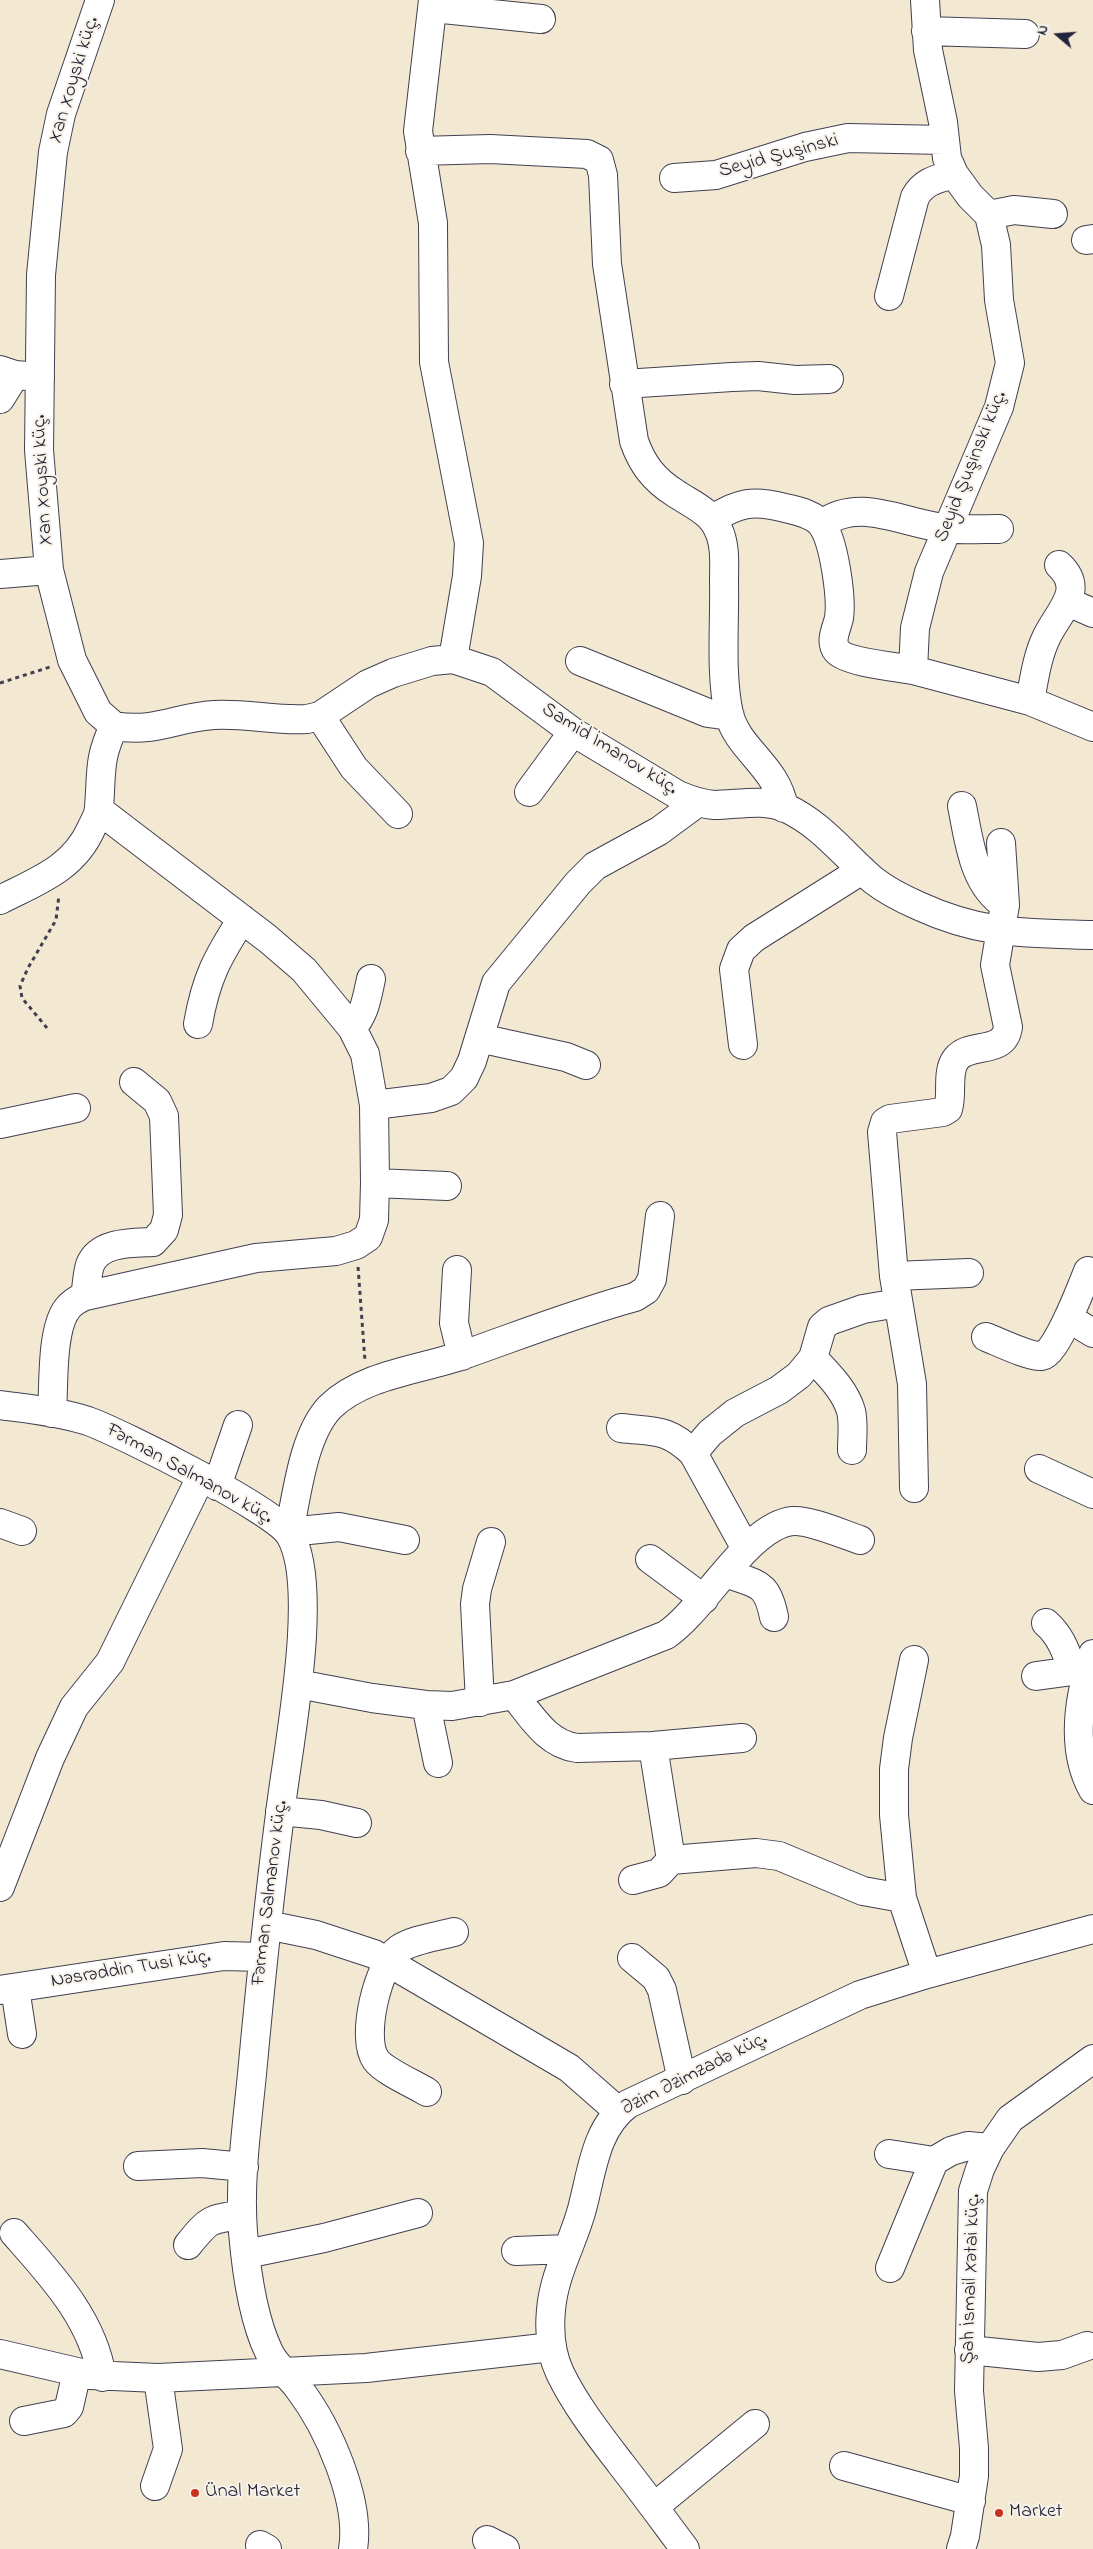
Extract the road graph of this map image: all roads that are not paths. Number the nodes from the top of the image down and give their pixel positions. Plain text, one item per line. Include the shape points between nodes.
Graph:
1 (100, 0) edge
2 (925, 0) edge
3 (433, 4) edge
4 (541, 18) dead end
5 (926, 31) junction
6 (1025, 34) dead end
7 (944, 140) junction
8 (420, 151) junction
9 (954, 174) junction
10 (674, 178) dead end
11 (1053, 214) dead end
12 (990, 215) junction
13 (888, 296) dead end
14 (18, 374) edge
15 (829, 379) dead end
16 (624, 384) junction
17 (0, 399) edge
18 (713, 519) junction
19 (822, 524) junction
20 (946, 528) junction
21 (999, 529) dead end
22 (1059, 565) dead end
23 (49, 570) junction
24 (0, 574) edge
25 (1068, 602) junction
26 (1093, 613) edge
27 (454, 659) junction
28 (580, 661) dead end
29 (913, 670) junction
30 (1030, 701) junction
31 (320, 716) junction
32 (730, 716) junction
33 (114, 726) junction
34 (1093, 728) edge
35 (573, 732) junction
36 (529, 792) dead end
37 (697, 803) junction
38 (962, 806) dead end
39 (784, 808) junction
40 (99, 810) junction
41 (398, 814) dead end
42 (1001, 843) dead end
43 (862, 870) junction
44 (0, 900) edge
45 (1003, 918) junction
46 (242, 919) junction
47 (1093, 935) edge
48 (371, 979) dead end
49 (198, 1024) dead end
50 (352, 1028) junction
51 (479, 1038) junction
52 (743, 1045) dead end
53 (586, 1064) dead end
54 (134, 1082) dead end
55 (374, 1105) junction
56 (76, 1108) dead end
57 (0, 1124) edge
58 (375, 1183) junction
59 (447, 1186) dead end
60 (660, 1216) dead end
61 (457, 1270) dead end
62 (1088, 1271) dead end
63 (969, 1273) dead end
64 (894, 1276) junction
65 (86, 1296) junction
66 (898, 1303) junction
67 (1068, 1318) junction
68 (1093, 1333) edge
69 (986, 1337) dead end
70 (462, 1356) junction
71 (813, 1358) junction
72 (0, 1405) edge
73 (52, 1413) junction
74 (238, 1425) dead end
75 (621, 1428) dead end
76 (852, 1450) dead end
77 (693, 1453) junction
78 (1039, 1469) dead end
79 (209, 1481) junction
80 (914, 1488) dead end
81 (1093, 1494) edge
82 (288, 1532) junction
83 (405, 1540) dead end
84 (860, 1540) dead end
85 (491, 1542) dead end
86 (746, 1549) junction
87 (650, 1559) dead end
88 (726, 1573) junction
89 (704, 1599) junction
90 (774, 1617) dead end
91 (1046, 1623) dead end
92 (914, 1660) dead end
93 (1084, 1666) edge
94 (1036, 1676) dead end
95 (298, 1684) junction
96 (514, 1695) junction
97 (480, 1702) junction
98 (426, 1705) junction
99 (742, 1738) dead end
100 (654, 1746) junction
101 (438, 1762) dead end
102 (1093, 1790) edge
103 (280, 1811) junction
104 (357, 1823) dead end
105 (671, 1860) junction
106 (633, 1880) dead end
107 (0, 1884) edge
108 (902, 1898) junction
109 (267, 1925) junction
110 (1093, 1929) edge
111 (454, 1932) dead end
112 (263, 1957) junction
113 (632, 1958) dead end
114 (389, 1962) junction
115 (927, 1974) junction
116 (8, 1989) edge
117 (22, 2034) dead end
118 (1093, 2059) edge
119 (682, 2080) junction
120 (427, 2092) dead end
121 (618, 2111) junction
122 (990, 2148) junction
123 (889, 2154) dead end
124 (934, 2161) junction
125 (138, 2166) dead end
126 (244, 2167) junction
127 (418, 2213) dead end
128 (242, 2216) junction
129 (14, 2233) dead end
130 (188, 2245) dead end
131 (567, 2249) junction
132 (516, 2252) dead end
133 (246, 2254) junction
134 (890, 2268) dead end
135 (1087, 2346) dead end
136 (552, 2347) junction
137 (969, 2350) junction
138 (0, 2354) edge
139 (282, 2370) junction
140 (89, 2374) junction
141 (158, 2378) junction
142 (24, 2421) dead end
143 (755, 2424) dead end
144 (844, 2466) dead end
145 (155, 2486) dead end
146 (972, 2501) junction
147 (654, 2507) junction
148 (353, 2549) edge
149 (685, 2549) edge
150 (960, 2549) edge

1 - 14 street, Xan Xoyski küç. via 61,114 52,152 40,275
2 - 5 street
3 - 4 street
3 - 8 street via 418,132
5 - 6 street
5 - 7 street
7 - 9 street via 946,158
7 - 10 street, Seyid Şuşinski via 848,138 805,147 716,175
8 - 16 street via 587,154 599,160 603,175 607,264
8 - 27 street via 433,223 434,362 469,543
9 - 12 street
9 - 13 street via 930,181 920,189
11 - 12 street via 1014,210
12 - 20 street, Seyid Şuşinski küç. via 1010,363 999,407
14 - 17 street
14 - 23 street, Xan Xoyski küç. via 39,450
15 - 16 street via 758,376
16 - 18 street via 634,441 641,459 662,484
18 - 19 street via 733,506 750,504 805,512
18 - 32 street via 720,532 724,555 726,692
19 - 20 street via 834,515 860,510
19 - 29 street via 839,600 833,641 836,651 846,657
20 - 21 street
20 - 29 street, Seyid Şuşinski küç. via 920,604
22 - 25 street via 1072,582
23 - 24 street
23 - 33 street, Xan Xoyski küç. via 72,660 98,712
25 - 26 street
25 - 30 street via 1046,637
27 - 31 street, Samid İmanov küç. via 432,661 393,673 368,684
27 - 35 street, Samid İmanov küç. via 492,672
28 - 32 street via 708,713
29 - 30 street
30 - 34 street
31 - 33 street, Samid İmanov küç. via 289,720 212,715 163,726 136,729
31 - 41 street via 354,768
32 - 39 street via 737,733 781,791
33 - 40 street via 104,748
35 - 36 street
35 - 37 street, Samid İmanov küç.
37 - 39 street, Samid İmanov küç. via 761,803
37 - 51 street via 659,831 595,866 578,883 496,983
38 - 45 street via 977,867 986,888 997,900
39 - 43 street, Samid İmanov küç. via 824,833
40 - 44 street via 85,843 53,874
40 - 46 street
42 - 45 street
43 - 45 street, Samid İmanov küç. via 889,891 932,912 974,926
43 - 52 street via 754,938 741,950 734,969
45 - 47 street, Samid İmanov küç. via 1020,934
45 - 64 street via 994,965 1008,1027 1007,1036 1000,1043 955,1060 948,1109 890,1118 885,1122 882,1132
46 - 49 street via 216,959 202,997
46 - 50 street via 304,970
48 - 50 street via 364,1009
50 - 55 street via 365,1054
51 - 53 street
51 - 55 street via 464,1078 451,1091 431,1098
54 - 65 street via 157,1101 164,1116 168,1215 164,1230 153,1242 118,1244 100,1253 90,1264
55 - 58 street
56 - 57 street
58 - 59 street
58 - 65 street via 374,1220 368,1236 356,1246 336,1251 256,1258
60 - 70 street via 652,1279 646,1290 635,1297 556,1320
61 - 70 street via 454,1323
62 - 67 street
63 - 64 street
64 - 66 street
65 - 73 street via 74,1301 61,1321
66 - 71 street via 863,1309 829,1321 822,1327
66 - 80 street via 912,1384
67 - 68 street
67 - 69 street via 1048,1353 1042,1356
70 - 82 street via 366,1384 329,1408 317,1426 306,1454
71 - 76 street via 831,1376 847,1402 851,1412
71 - 77 street via 799,1375 779,1390 735,1413 710,1432
72 - 73 street, Fərman Salmanov küç.
73 - 79 street, Fərman Salmanov küç. via 106,1428
74 - 79 street
75 - 77 street via 664,1432 679,1439
77 - 86 street
78 - 81 street
79 - 82 street, Fərman Salmanov küç. via 263,1512
79 - 107 street via 110,1662 71,1714
82 - 83 street via 339,1527
82 - 95 street, Fərman Salmanov küç. via 300,1565 303,1610
84 - 86 street via 794,1521 766,1532
85 - 97 street via 475,1604
86 - 88 street
87 - 89 street
88 - 89 street
88 - 90 street via 763,1588 770,1598
89 - 96 street via 666,1635
91 - 93 street
92 - 108 street via 894,1769 894,1815
93 - 94 street
93 - 102 street via 1080,1744 1082,1762
95 - 98 street
95 - 103 street, Fərman Salmanov küç.
96 - 97 street
96 - 100 street via 548,1736 565,1746
97 - 98 street
98 - 101 street
99 - 100 street
100 - 105 street
103 - 104 street
103 - 109 street, Fərman Salmanov küç.
105 - 106 street via 659,1873
105 - 108 street via 756,1853 779,1856 863,1890
108 - 115 street
109 - 112 street, Fərman Salmanov küç.
109 - 114 street via 355,1946
110 - 115 street, Əzim Əzimzadə küç.
111 - 114 street via 413,1943 398,1950
112 - 116 street, Nəsrəddin Tusi küç. via 224,1956
112 - 126 street, Fərman Salmanov küç.
113 - 119 street via 656,1978 662,1990
114 - 120 street via 376,1993 370,2049 376,2061
114 - 121 street via 569,2068
115 - 119 street, Əzim Əzimzadə küç. via 860,1995
116 - 117 street
118 - 122 street, Şah İsmail Xətai küç. via 1010,2119
119 - 121 street, Əzim Əzimzadə küç.
121 - 131 street, Əzim Əzimzadə küç. via 598,2146 580,2216
122 - 124 street via 968,2146 951,2150
122 - 137 street, Şah İsmail Xətai küç. via 973,2190
123 - 124 street
124 - 134 street
125 - 126 street via 202,2163
126 - 128 street, Fərman Salmanov küç.
127 - 133 street via 324,2238
128 - 130 street via 214,2218
128 - 133 street, Fərman Salmanov küç.
129 - 140 street via 74,2306 100,2360
131 - 132 street
131 - 136 street, Əzim Əzimzadə küç. via 556,2280 551,2308
133 - 139 street, Fərman Salmanov küç. via 264,2339 270,2356
135 - 137 street via 1062,2355 1038,2357
136 - 139 street via 366,2368
136 - 147 street, Əzim Əzimzadə küç. via 560,2372 586,2417
137 - 146 street, Şah İsmail Xətai küç. via 974,2448
138 - 140 street
139 - 141 street
139 - 148 street, Fərman Salmanov küç. via 310,2405 332,2447 350,2498 354,2520
140 - 141 street
140 - 142 street via 64,2413
141 - 145 street via 168,2449
143 - 147 street
144 - 146 street
146 - 150 street, Şah İsmail Xətai küç.
147 - 149 street, Əzim Əzimzadə küç.

